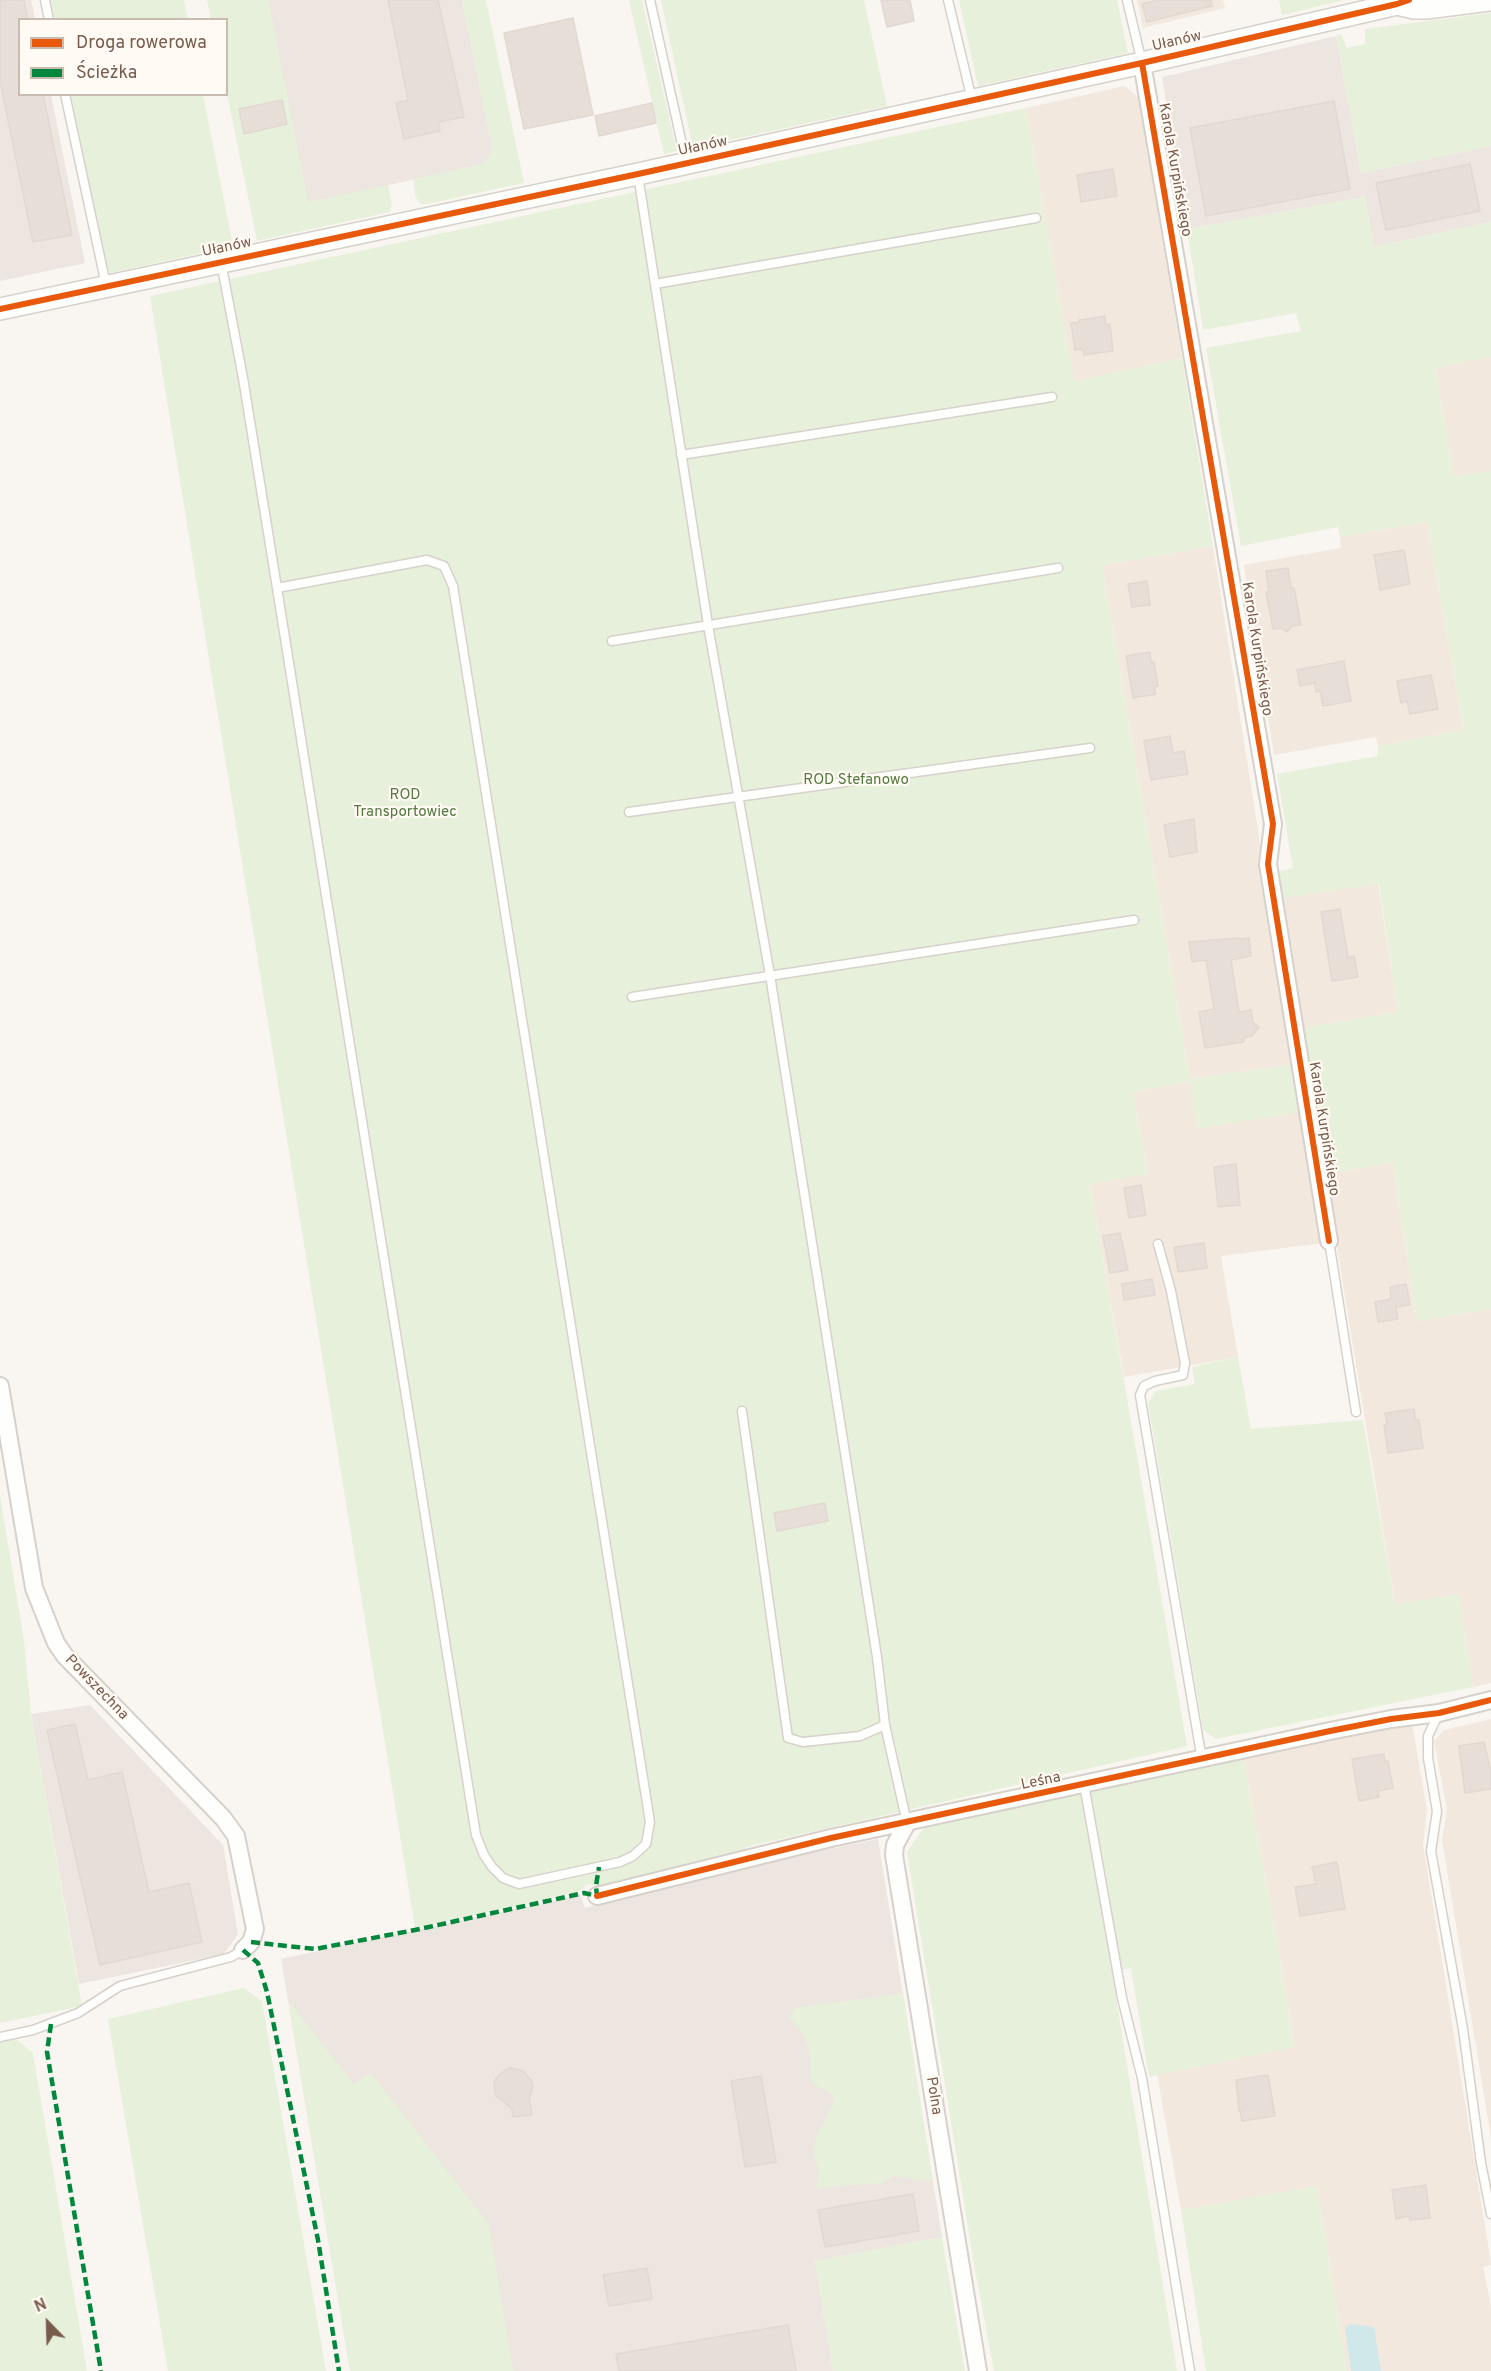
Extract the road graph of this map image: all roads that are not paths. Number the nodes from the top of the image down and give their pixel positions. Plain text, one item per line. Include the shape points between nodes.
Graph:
1 (45, 0) edge
2 (650, 0) edge
3 (948, 0) edge
4 (1127, 0) edge
5 (1489, 0) edge
6 (1403, 2) edge
7 (49, 18) edge
8 (1142, 63) junction
9 (65, 96) edge
10 (972, 100) junction
11 (686, 162) junction
12 (638, 174) junction
13 (1036, 218) dead end
14 (221, 261) junction
15 (655, 284) junction
16 (106, 286) junction
17 (0, 309) edge
18 (1052, 397) dead end
19 (681, 455) junction
20 (1058, 568) dead end
21 (278, 588) junction
22 (708, 625) junction
23 (612, 641) dead end
24 (1090, 747) dead end
25 (738, 798) junction
26 (629, 812) dead end
27 (1134, 920) dead end
28 (770, 975) junction
29 (632, 997) dead end
30 (1329, 1241) joint
31 (1158, 1244) dead end
32 (0, 1386) edge
33 (742, 1411) dead end
34 (1356, 1412) dead end
35 (1491, 1700) edge
36 (1439, 1713) junction
37 (885, 1725) junction
38 (1203, 1760) junction
39 (1084, 1784) junction
40 (907, 1823) junction
41 (597, 1896) dead end
42 (243, 1950) joint
43 (0, 2037) edge
44 (1491, 2214) edge
45 (978, 2371) edge
46 (1190, 2371) edge

1 - 7 lane
2 - 11 lane
3 - 10 lane
4 - 8 lane
5 - 6 street, Ułanów via 1426,8 1414,8
6 - 8 street, Ułanów
8 - 10 street, Ułanów
8 - 30 street, Karola Kurpińskiego via 1273,824 1268,864
9 - 16 lane
10 - 11 street, Ułanów
11 - 12 street, Ułanów
12 - 14 street, Ułanów
12 - 15 lane
13 - 15 lane
14 - 16 street, Ułanów
14 - 21 lane
15 - 19 lane
16 - 17 street, Ułanów
18 - 19 lane
19 - 22 lane
20 - 22 lane
21 - 21 lane via 476,1835 492,1867 503,1878 519,1884 620,1862 646,1844 650,1822 453,586 444,566 428,560
22 - 23 lane
22 - 25 lane
24 - 25 lane
25 - 26 lane
25 - 28 lane
27 - 28 lane
28 - 29 lane
28 - 37 lane
30 - 34 lane
31 - 38 lane via 1185,1363 1182,1375 1150,1383 1140,1395
32 - 42 street, Powszechna via 34,1588 57,1643 64,1656 223,1818 236,1836 255,1929
33 - 37 lane via 788,1738 803,1742 860,1736
35 - 36 street, Leśna
36 - 38 street, Leśna via 1330,1731
36 - 44 lane via 1428,1736 1437,1811 1431,1851
37 - 40 lane
38 - 39 street, Leśna
39 - 40 street, Leśna
39 - 46 lane via 1122,1998 1142,2079
40 - 41 street, Leśna
40 - 45 street, Polna via 894,1855
42 - 43 lane via 231,1957 120,1986 78,2013 33,2030

